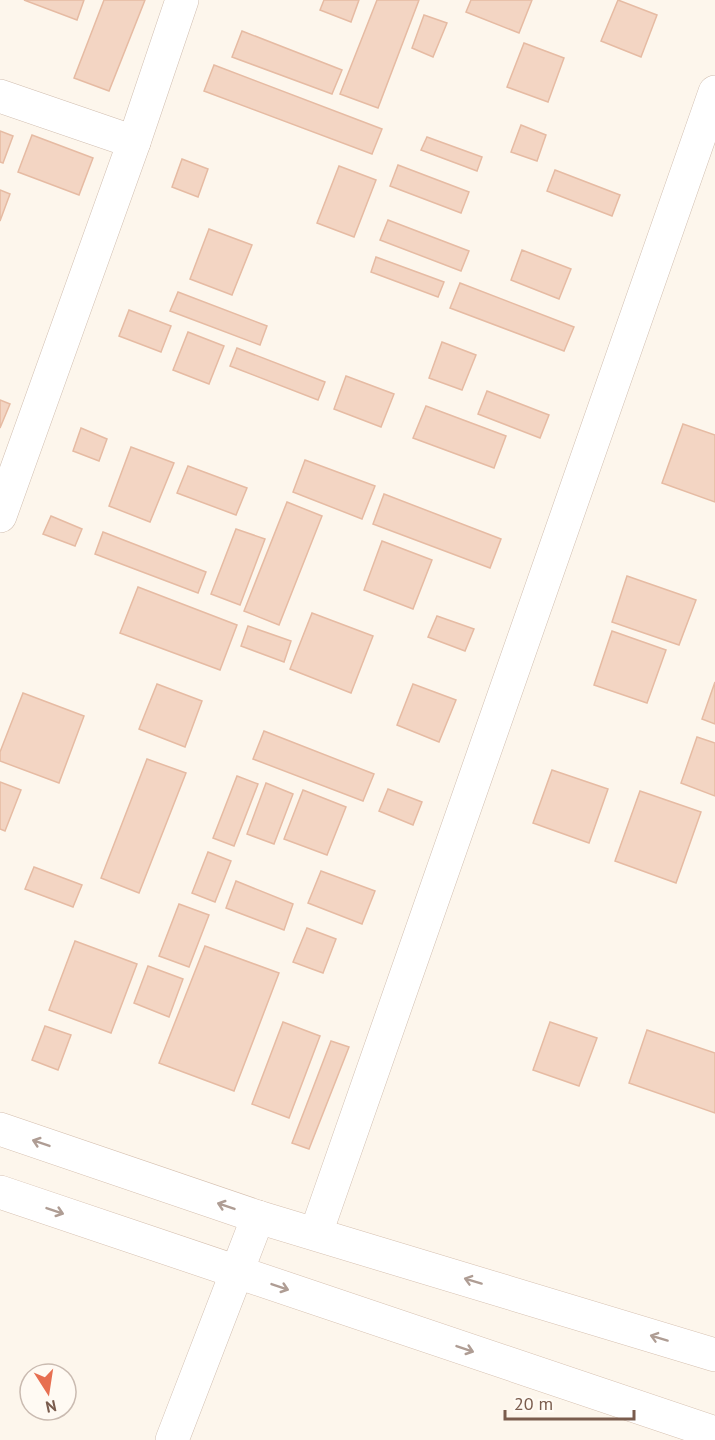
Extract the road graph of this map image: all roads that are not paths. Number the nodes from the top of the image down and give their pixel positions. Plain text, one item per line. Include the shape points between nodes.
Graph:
1 (182, 0) edge
2 (715, 92) edge
3 (0, 96) edge
4 (134, 142) junction
5 (0, 516) edge
6 (0, 1129) edge
7 (0, 1192) edge
8 (258, 1216) junction
9 (316, 1233) junction
10 (238, 1272) junction
11 (715, 1355) edge
12 (715, 1433) edge
13 (172, 1440) edge

1 - 4 street
2 - 9 street
3 - 4 street
4 - 5 street
8 -> 6 street
7 -> 10 street
8 - 9 street
8 - 10 street
11 -> 9 street
10 -> 12 street
10 - 13 street

